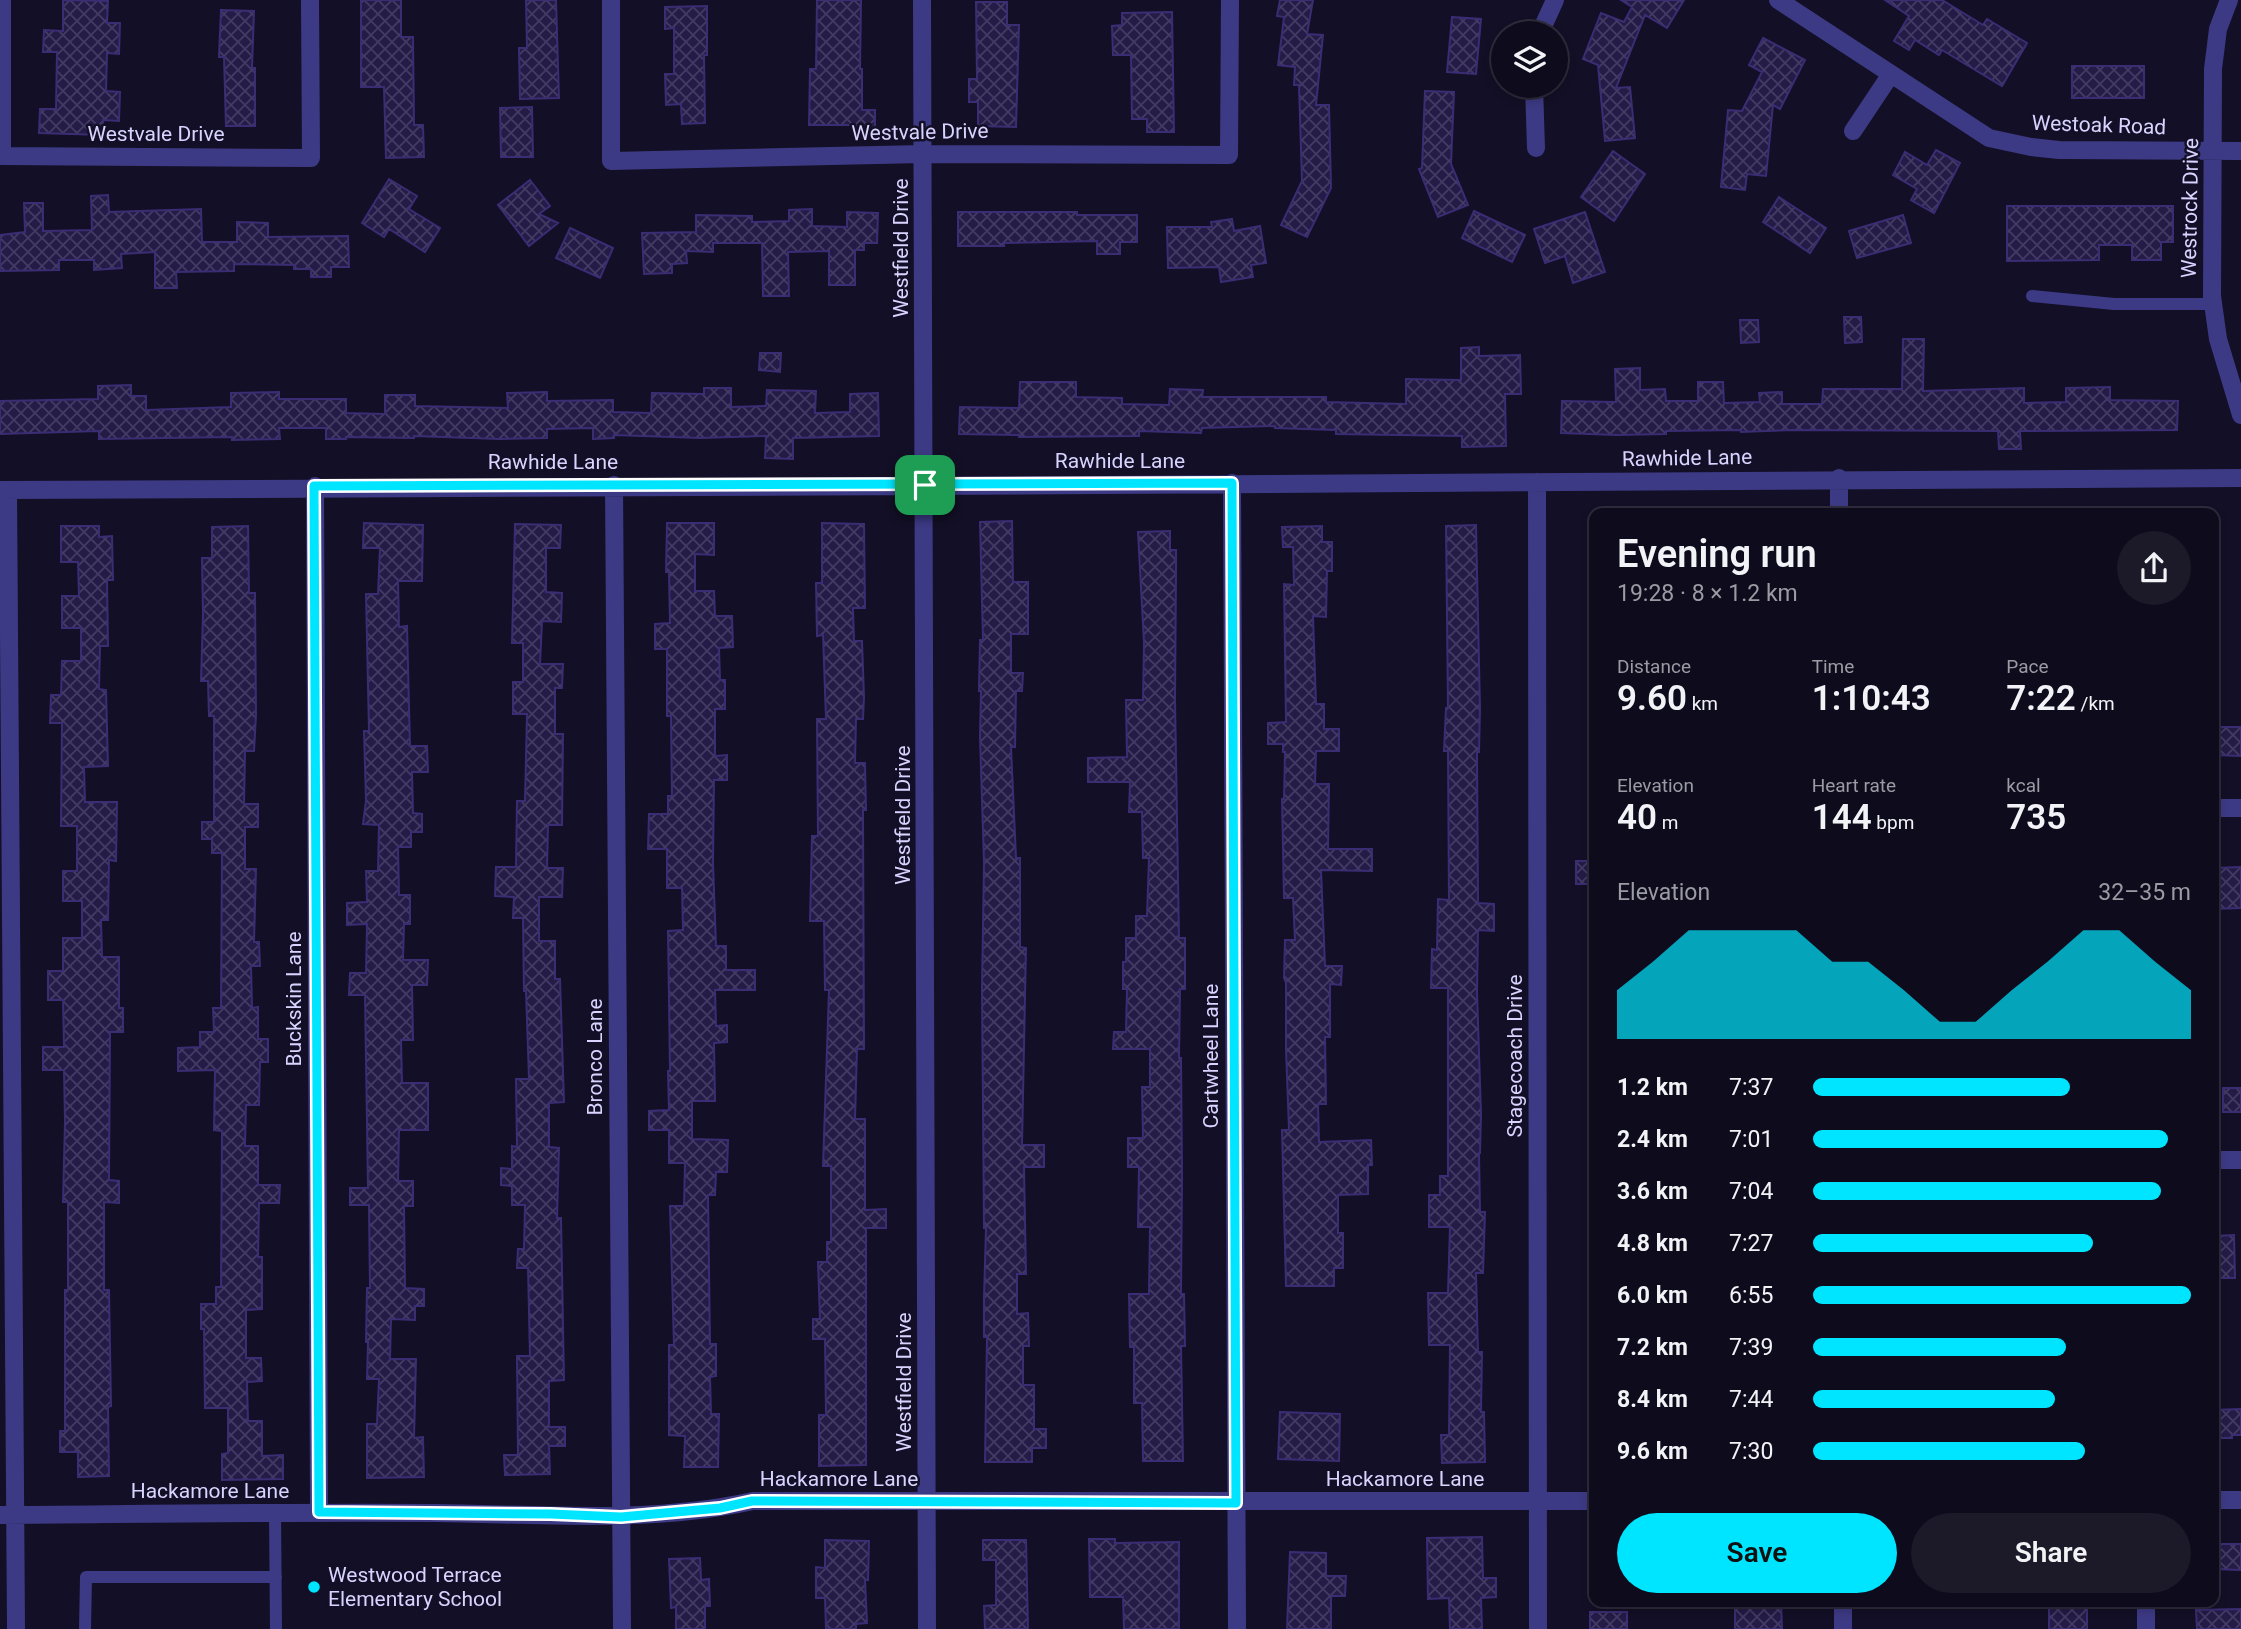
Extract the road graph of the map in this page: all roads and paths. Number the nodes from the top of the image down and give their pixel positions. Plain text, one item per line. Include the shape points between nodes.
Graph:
1 (2, 0) edge
2 (310, 0) edge
3 (611, 0) edge
4 (922, 0) edge
5 (1230, 0) edge
6 (1555, 0) edge
7 (1778, 0) edge
8 (2229, 0) edge
9 (1545, 21) edge
10 (1891, 74) junction
11 (1534, 98) edge
12 (1853, 131) dead end
13 (1536, 148) dead end
14 (2214, 150) junction
15 (2241, 150) edge
16 (923, 154) junction
17 (2032, 296) dead end
18 (2213, 304) junction
19 (2241, 415) edge
20 (1839, 478) junction
21 (2241, 478) edge
22 (1537, 482) junction
23 (1232, 483) junction
24 (614, 485) junction
25 (925, 485) junction
26 (314, 486) junction
27 (4, 490) edge
28 (1839, 508) edge
29 (2219, 808) edge
30 (2241, 808) edge
31 (2219, 1160) edge
32 (2241, 1160) edge
33 (2219, 1500) edge
34 (2241, 1500) edge
35 (1538, 1501) junction
36 (1589, 1501) edge
37 (926, 1502) junction
38 (1236, 1503) junction
39 (319, 1512) junction
40 (275, 1513) junction
41 (8, 1515) edge
42 (621, 1517) junction
43 (276, 1577) junction
44 (1843, 1607) edge
45 (2146, 1607) edge
46 (16, 1629) edge
47 (85, 1629) edge
48 (276, 1629) edge
49 (622, 1629) edge
50 (927, 1629) edge
51 (1237, 1629) edge
52 (1538, 1629) edge
53 (1843, 1629) edge
54 (2146, 1629) edge

1 - 2 street, Westvale Drive via 2,156 311,158
3 - 16 street, Westvale Drive via 611,160
4 - 16 street, Westfield Drive
5 - 16 street, Westvale Drive via 1229,155
6 - 9 street
7 - 10 street, Westoak Road
8 - 14 street, Westrock Drive via 2215,49
10 - 12 street
10 - 14 street, Westoak Road via 1972,128 2007,143 2059,149
11 - 13 street
14 - 15 street, Westoak Road
14 - 18 street, Westrock Drive
16 - 25 street, Westfield Drive
17 - 18 lane via 2114,304
18 - 19 street, Westrock Drive via 2218,339
20 - 21 street, Rawhide Lane
20 - 22 street, Rawhide Lane
20 - 28 street
22 - 23 street, Rawhide Lane
22 - 35 street, Stagecoach Drive
23 - 25 street, Rawhide Lane
23 - 38 street, Cartwheel Lane
24 - 25 street, Rawhide Lane
24 - 26 street, Rawhide Lane
24 - 42 street, Bronco Lane
25 - 37 street, Westfield Drive
26 - 27 street, Rawhide Lane
26 - 39 street, Buckskin Lane
27 - 41 street
29 - 30 street
31 - 32 street
33 - 34 street
35 - 36 street, Hackamore Lane
35 - 38 street, Hackamore Lane
35 - 52 street, Stagecoach Drive
37 - 38 street, Hackamore Lane
37 - 42 street, Hackamore Lane via 752,1501
37 - 50 street, Westfield Drive
38 - 51 street, Cartwheel Lane
39 - 40 street, Hackamore Lane
39 - 42 street, Hackamore Lane
40 - 41 street, Hackamore Lane
40 - 43 lane
41 - 46 street
42 - 49 street, Bronco Lane
43 - 47 lane via 86,1577
43 - 48 lane
44 - 53 street
45 - 54 street

